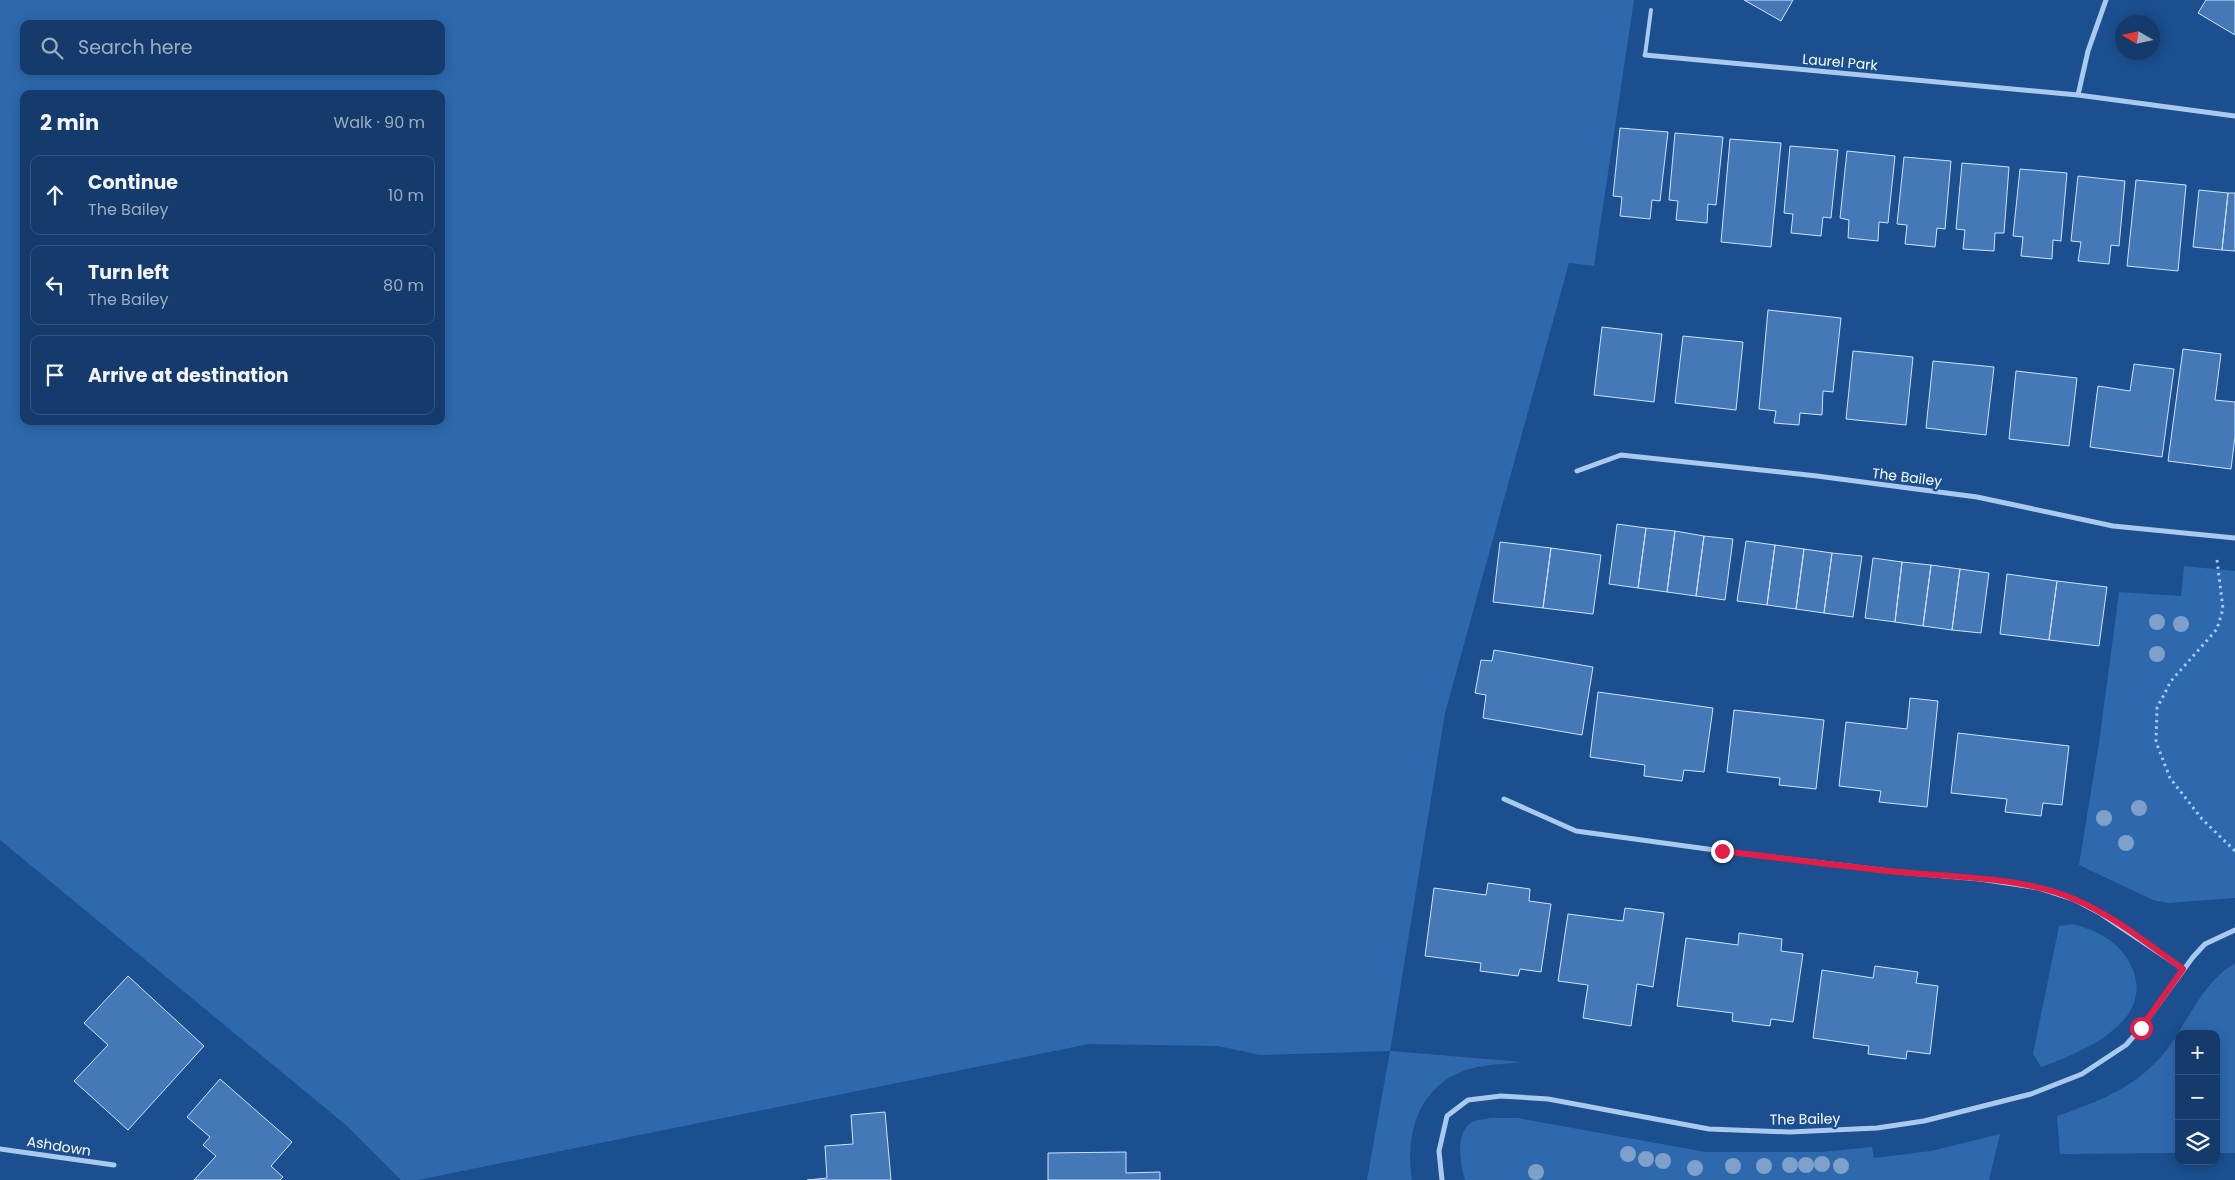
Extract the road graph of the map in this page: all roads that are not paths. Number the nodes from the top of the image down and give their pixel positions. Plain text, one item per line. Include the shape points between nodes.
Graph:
1 (2106, 0) edge
2 (1651, 10) dead end
3 (1645, 55) joint
4 (2078, 95) junction
5 (2235, 116) edge
6 (1577, 471) dead end
7 (2235, 538) edge
8 (1504, 799) dead end
9 (2235, 930) edge
10 (2183, 969) junction
11 (0, 1149) edge
12 (114, 1165) dead end
13 (1442, 1180) edge

1 - 4 street via 2088,51
2 - 3 lane, Laurel Park
3 - 4 street, Laurel Park
4 - 5 street, Laurel Park
6 - 7 street, The Bailey via 1621,455 1977,497 2113,526
8 - 10 street via 1576,831 2039,888 2073,899 2098,912
9 - 10 street, The Bailey via 2205,944
10 - 13 street, The Bailey via 2126,1045 2082,1074 2031,1094 1924,1121 1877,1128 1790,1132 1709,1129 1548,1099 1501,1096 1468,1100 1447,1116 1439,1152
11 - 12 street, Ashdown

